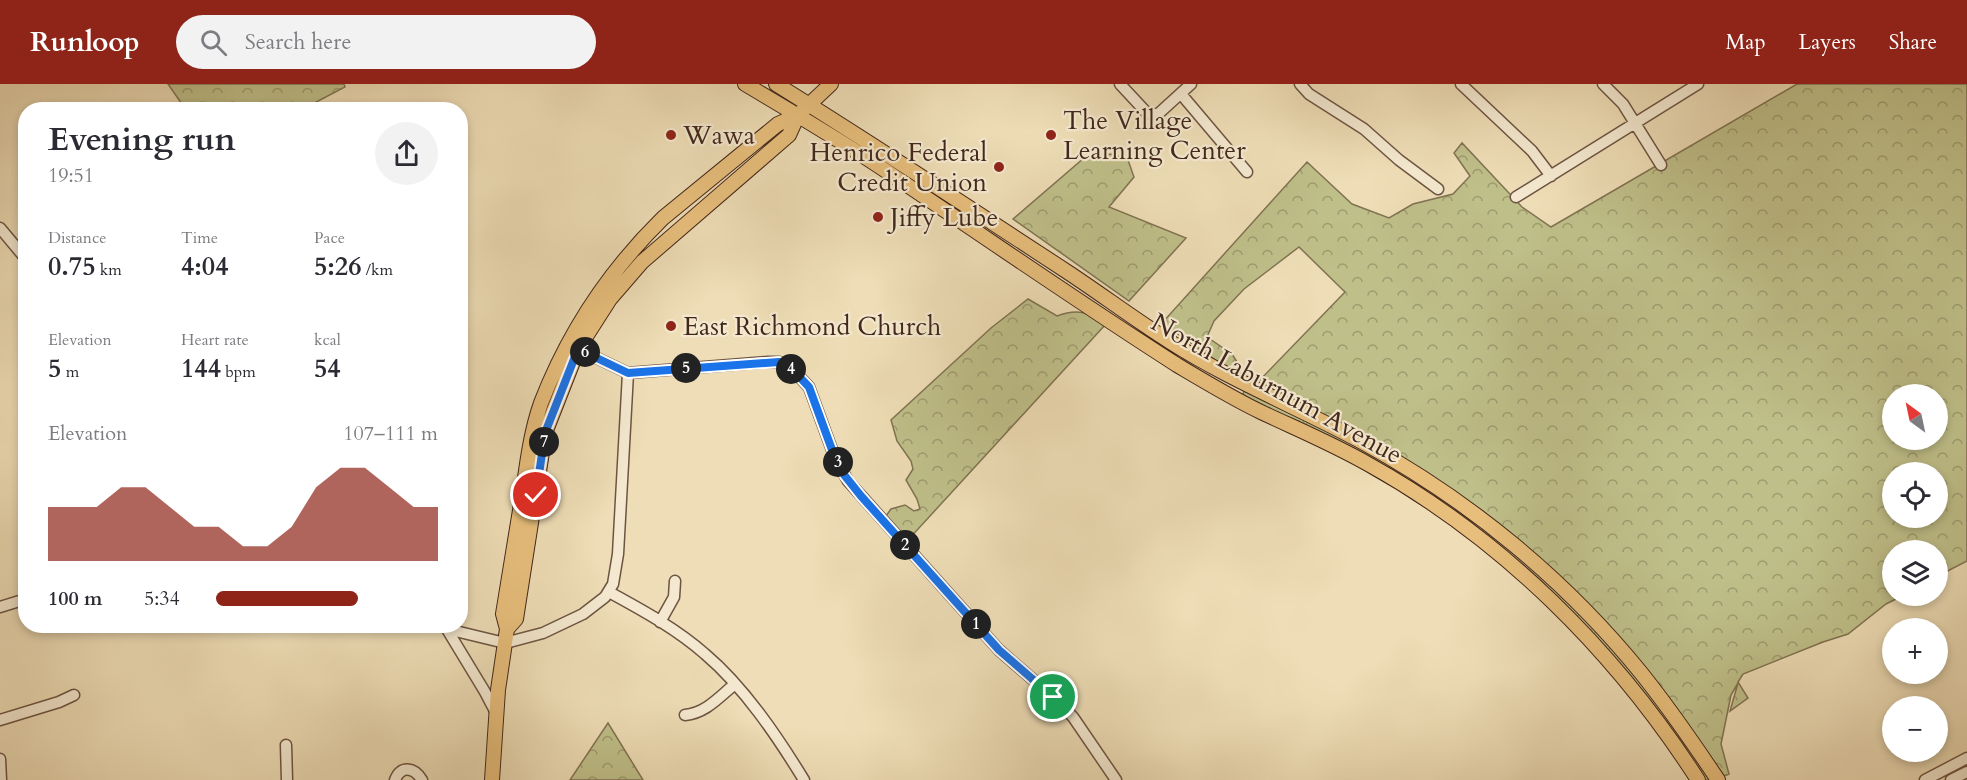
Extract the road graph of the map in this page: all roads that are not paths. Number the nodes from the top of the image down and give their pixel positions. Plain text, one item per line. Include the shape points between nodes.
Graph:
1 (746, 84) edge
2 (776, 84) edge
3 (831, 84) edge
4 (1120, 84) edge
5 (1191, 84) edge
6 (1300, 84) edge
7 (1461, 84) edge
8 (1603, 84) edge
9 (1698, 84) edge
10 (1180, 94) junction
11 (809, 104) junction
12 (798, 116) junction
13 (1636, 123) junction
14 (1661, 165) dead end
15 (1246, 172) dead end
16 (1551, 176) junction
17 (1438, 189) dead end
18 (1516, 197) dead end
19 (0, 228) edge
20 (18, 249) edge
21 (573, 346) junction
22 (628, 373) junction
23 (675, 581) dead end
24 (609, 592) junction
25 (18, 601) edge
26 (0, 607) edge
27 (660, 622) junction
28 (450, 633) edge
29 (467, 633) edge
30 (505, 644) junction
31 (735, 684) junction
32 (74, 695) dead end
33 (685, 715) dead end
34 (497, 716) junction
35 (0, 720) edge
36 (286, 745) dead end
37 (1967, 758) edge
38 (0, 759) edge
39 (1967, 772) edge
40 (1, 780) edge
41 (287, 780) edge
42 (395, 780) edge
43 (422, 780) edge
44 (492, 780) edge
45 (804, 780) edge
46 (1116, 780) edge
47 (1698, 780) edge
48 (1718, 780) edge
49 (1925, 780) edge
50 (1951, 780) edge

1 - 12 main road, North Laburnum Avenue
2 - 11 main road, North Laburnum Avenue
3 - 11 main road
4 - 10 street via 1146,112 1157,115
5 - 10 street
6 - 17 street
7 - 16 street via 1532,151
8 - 13 street
9 - 13 street
10 - 15 street
11 - 12 main road
11 - 48 main road, North Laburnum Avenue via 1169,341 1365,444 1468,510 1522,552 1594,620 1674,715
12 - 21 main road via 778,124 663,218 617,269
12 - 47 main road, North Laburnum Avenue via 1175,363 1260,411 1370,465 1465,528 1521,573 1583,632 1651,712
13 - 14 street
13 - 16 street
16 - 18 street
19 - 20 street
21 - 22 street
21 - 30 main road via 545,433 516,619 507,629
22 - 24 street via 618,554
22 - 46 street via 768,362 779,362 793,370 809,387 835,458 848,481 999,650 1066,710
23 - 27 street via 674,597
24 - 27 street
24 - 30 street via 583,615
25 - 26 street
27 - 31 street via 702,651
28 - 34 street
29 - 30 street
30 - 34 main road
31 - 33 street via 700,712
31 - 45 street
32 - 35 street
34 - 44 main road
36 - 41 street
37 - 49 street
38 - 40 street
39 - 50 street
42 - 43 street via 403,769 417,773

